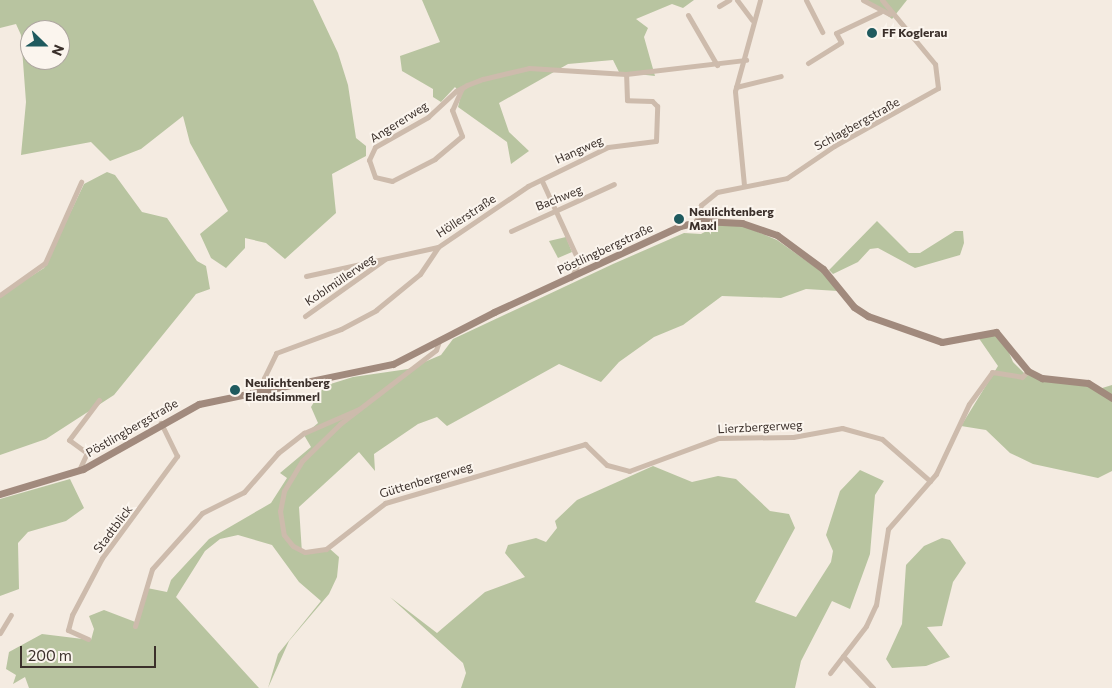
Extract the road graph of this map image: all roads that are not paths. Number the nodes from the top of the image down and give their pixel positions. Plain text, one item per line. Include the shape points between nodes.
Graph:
1 (729, 0) edge
2 (737, 0) edge
3 (760, 0) edge
4 (806, 0) edge
5 (863, 0) edge
6 (882, 0) edge
7 (719, 6) dead end
8 (880, 12) junction
9 (688, 14) dead end
10 (889, 14) junction
11 (752, 20) junction
12 (822, 32) dead end
13 (746, 60) junction
14 (808, 63) dead end
15 (716, 65) junction
16 (626, 74) junction
17 (781, 76) dead end
18 (736, 86) junction
19 (462, 88) junction
20 (542, 181) junction
21 (81, 182) dead end
22 (614, 184) dead end
23 (744, 185) junction
24 (558, 212) junction
25 (696, 221) junction
26 (511, 231) dead end
27 (438, 247) junction
28 (385, 259) junction
29 (306, 276) dead end
30 (571, 278) junction
31 (0, 295) edge
32 (305, 316) dead end
33 (439, 341) junction
34 (1028, 371) junction
35 (264, 391) junction
36 (1112, 398) edge
37 (99, 400) dead end
38 (359, 410) junction
39 (162, 424) junction
40 (589, 445) joint
41 (80, 470) junction
42 (930, 481) junction
43 (0, 494) edge
44 (11, 615) dead end
45 (135, 626) dead end
46 (0, 634) edge
47 (88, 639) dead end
48 (843, 656) junction
49 (830, 673) dead end
50 (872, 688) edge

1 - 7 street
2 - 11 street
3 - 11 street
4 - 12 street
5 - 8 street
6 - 10 street, Schlagbergstraße
8 - 10 street
8 - 14 street via 836,33 841,42
9 - 15 street
10 - 23 street, Schlagbergstraße via 935,64 940,79 936,91 834,146 787,178
11 - 13 street
13 - 15 street, Angererweg
13 - 18 street
15 - 16 street, Angererweg
16 - 19 street, Angererweg via 529,68
16 - 20 street, Hangweg via 627,100 652,101 657,106 656,142 608,147
17 - 18 street
18 - 23 street
19 - 19 street, Angererweg via 428,117 373,149 369,164 375,177 392,181 435,159 462,136 452,110
20 - 24 street
20 - 27 street, Höllerstraße
21 - 31 street via 45,263
22 - 24 street, Bachweg
23 - 25 street, Schlagbergstraße via 711,196 699,208
24 - 26 street, Bachweg
24 - 30 street via 579,262
25 - 30 main road, Pöstlingbergstraße
25 - 34 main road, Pöstlingbergstraße via 742,222 777,236 823,269 854,307 880,321 942,342 996,332
27 - 28 street, Koblmüllerweg
27 - 35 street, Höllerstraße via 424,269 376,310 341,330 276,353 264,378
28 - 29 street, Koblmüllerweg
28 - 32 street, Koblmüllerweg
30 - 33 main road, Pöstlingbergstraße
33 - 35 main road, Pöstlingbergstraße via 388,366
33 - 38 street, Güttenbergerweg via 436,350
34 - 36 main road via 1042,378 1088,383
34 - 42 street via 1022,377 992,372 969,404
35 - 39 main road, Pöstlingbergstraße via 199,404
37 - 41 street, Pöstlingbergstraße via 69,440 87,453
38 - 40 street, Güttenbergerweg via 311,450 284,492 282,530 289,543 301,550 332,546 385,503
38 - 45 street via 304,433 275,456 244,492 202,513 152,569
39 - 41 main road, Pöstlingbergstraße
39 - 47 street, Stadtblick via 177,450 175,462 102,558 68,623 68,630
40 - 42 street, Lierzbergerweg via 607,465 630,470 718,438 794,437 842,428 882,439
41 - 43 main road, Pöstlingbergstraße
42 - 48 street via 888,528 876,605
44 - 46 street
48 - 49 street
48 - 50 street

